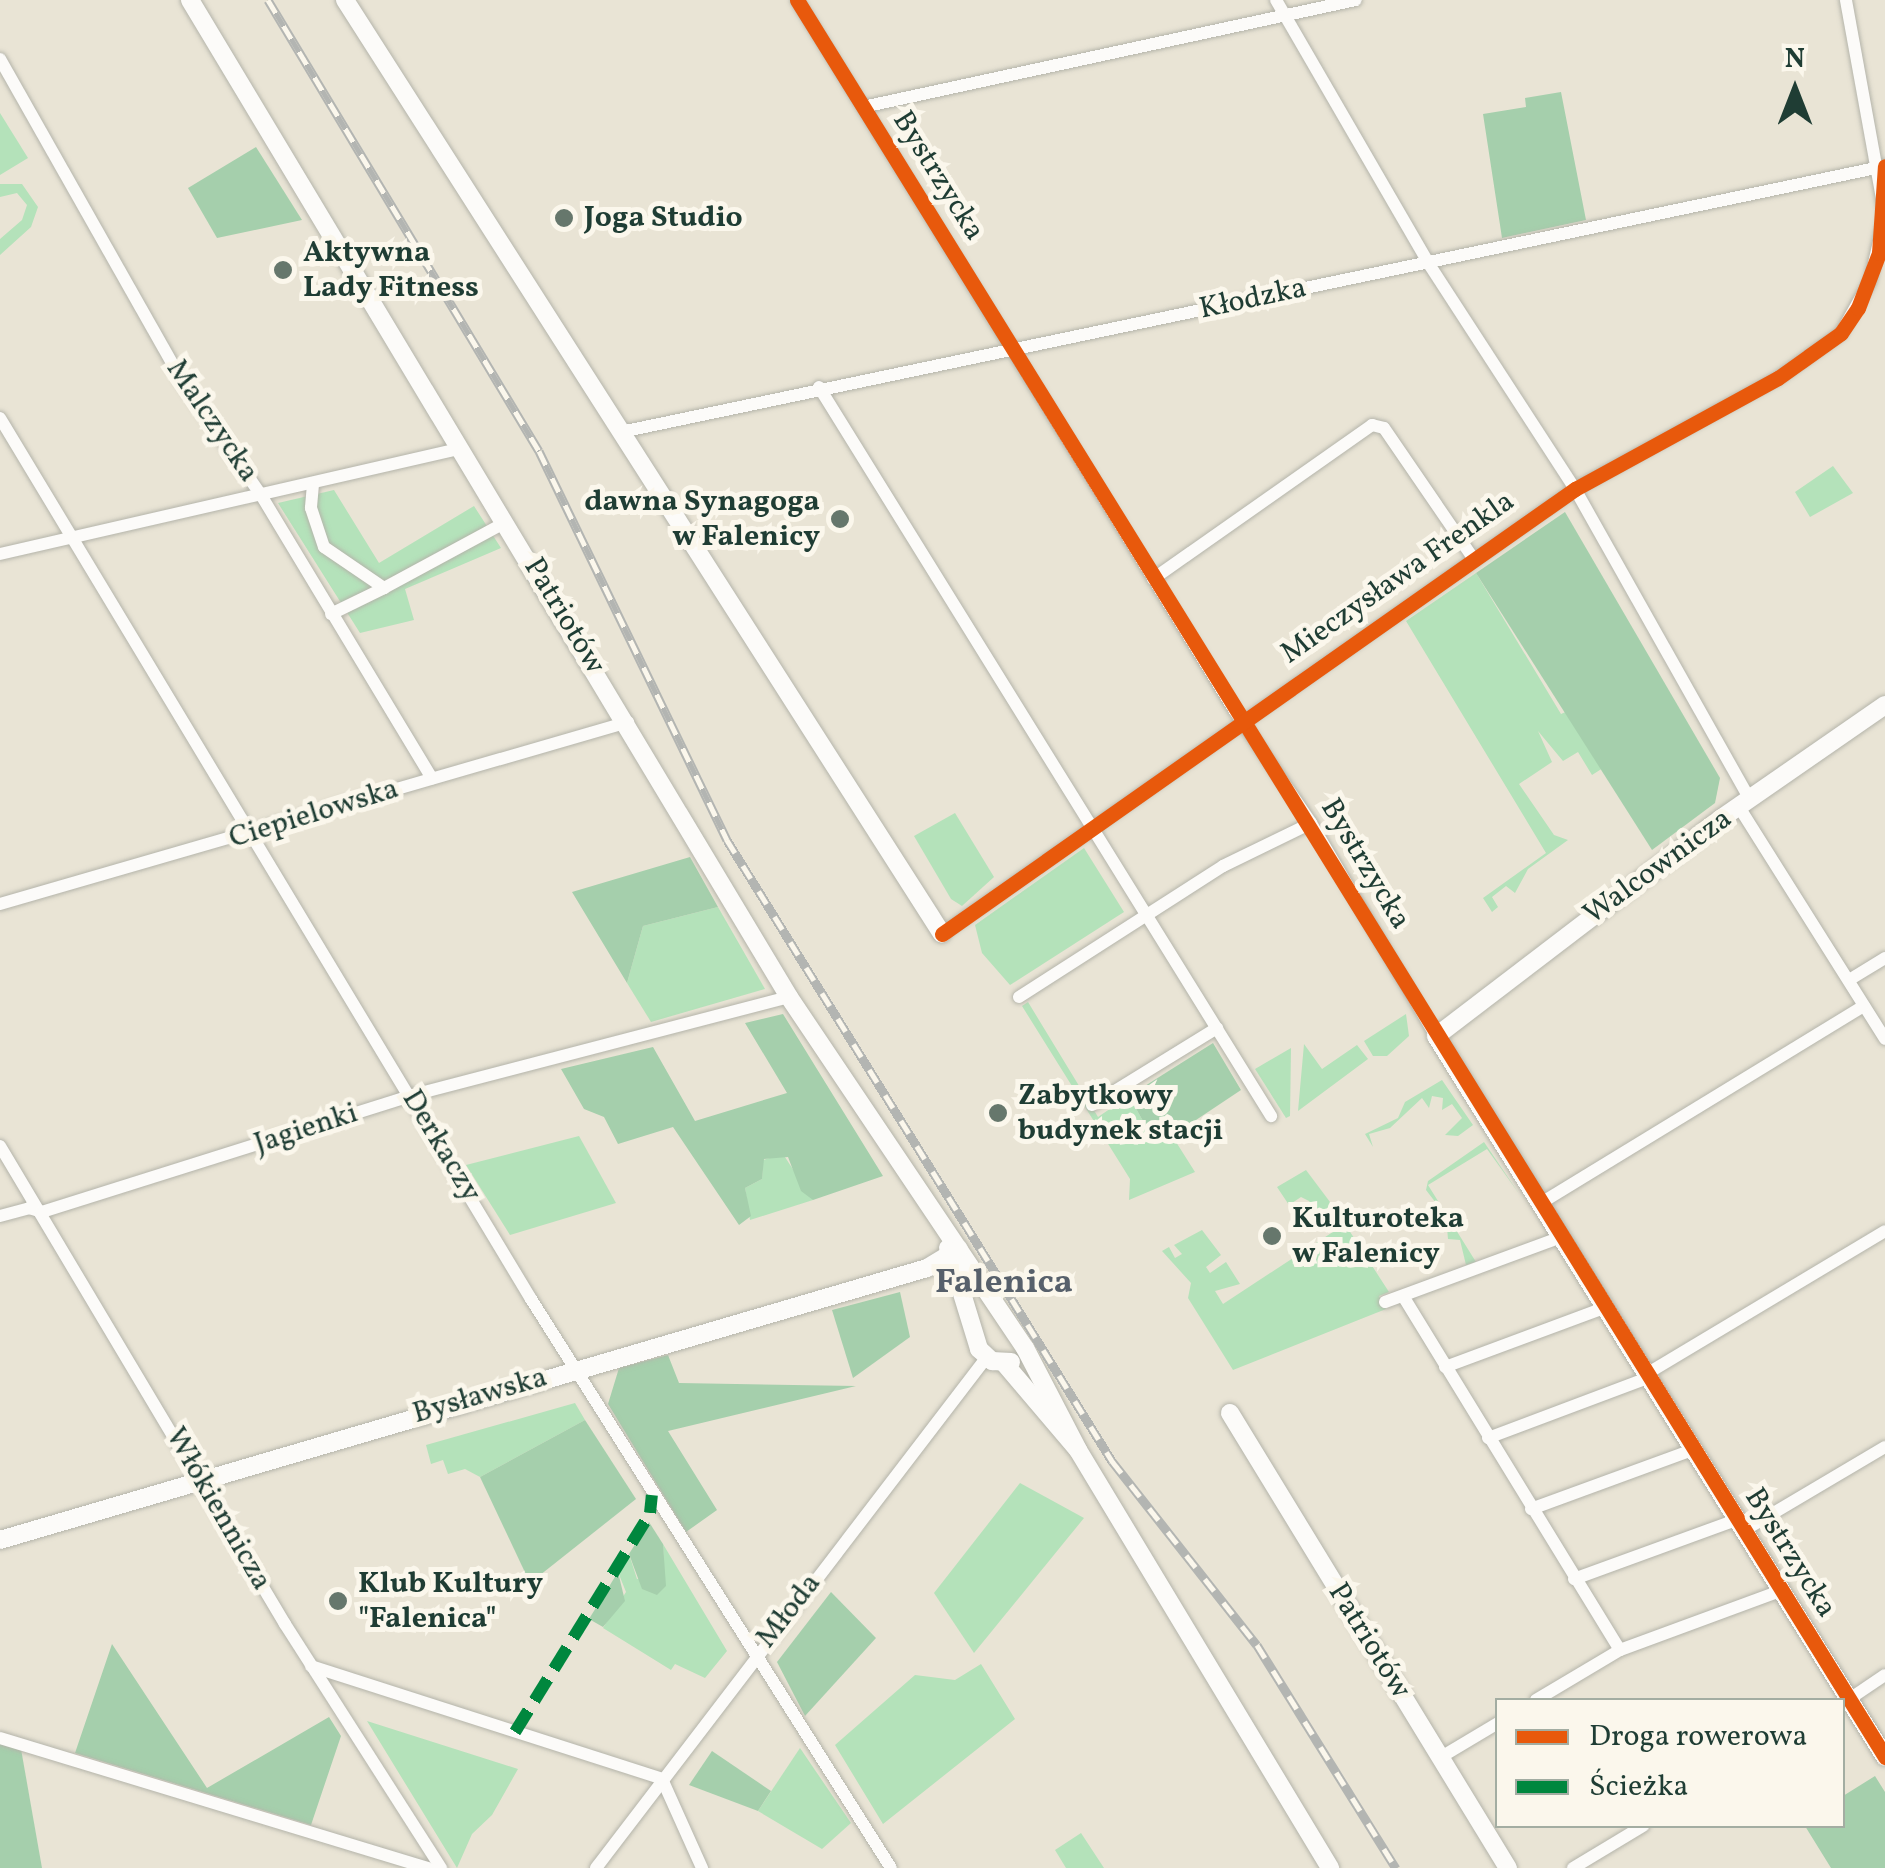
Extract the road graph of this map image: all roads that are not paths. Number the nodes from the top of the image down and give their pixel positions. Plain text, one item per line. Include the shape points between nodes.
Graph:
1 (190, 0) edge
2 (344, 0) edge
3 (797, 0) edge
4 (1276, 0) edge
5 (1356, 0) edge
6 (1846, 0) edge
7 (1284, 16) junction
8 (0, 60) edge
9 (864, 107) junction
10 (1883, 166) edge
11 (1427, 261) junction
12 (1012, 349) junction
13 (819, 386) junction
14 (0, 418) edge
15 (621, 432) junction
16 (461, 448) junction
17 (313, 484) junction
18 (1574, 489) junction
19 (262, 495) junction
20 (506, 522) junction
21 (72, 538) junction
22 (0, 554) edge
23 (1473, 558) junction
24 (1153, 579) junction
25 (384, 588) junction
26 (331, 614) junction
27 (1885, 705) edge
28 (1240, 720) junction
29 (628, 722) junction
30 (432, 778) junction
31 (1744, 803) junction
32 (1311, 824) junction
33 (1089, 832) junction
34 (252, 835) junction
35 (0, 904) edge
36 (1144, 916) junction
37 (942, 934) joint
38 (1885, 958) edge
39 (1849, 980) junction
40 (789, 997) junction
41 (1019, 997) dead end
42 (1864, 1006) junction
43 (1217, 1028) junction
44 (1436, 1036) junction
45 (1885, 1040) edge
46 (409, 1096) junction
47 (1092, 1104) dead end
48 (1272, 1116) dead end
49 (0, 1146) edge
50 (1541, 1204) junction
51 (42, 1212) junction
52 (0, 1216) edge
53 (1885, 1231) edge
54 (1562, 1237) junction
55 (954, 1253) junction
56 (1402, 1296) junction
57 (1385, 1302) dead end
58 (1606, 1307) junction
59 (1001, 1314) junction
60 (978, 1335) junction
61 (1025, 1348) junction
62 (995, 1360) junction
63 (1446, 1366) junction
64 (575, 1369) junction
65 (1649, 1376) junction
66 (1230, 1414) dead end
67 (1488, 1438) junction
68 (1885, 1447) edge
69 (1694, 1448) junction
70 (1078, 1450) junction
71 (202, 1479) junction
72 (1531, 1509) junction
73 (1740, 1525) junction
74 (0, 1540) edge
75 (1574, 1579) junction
76 (1780, 1591) junction
77 (1620, 1650) junction
78 (753, 1656) junction
79 (311, 1666) junction
80 (1885, 1675) edge
81 (1539, 1698) edge
82 (1844, 1698) edge
83 (1846, 1702) edge
84 (1495, 1726) edge
85 (0, 1738) edge
86 (1885, 1757) edge
87 (1440, 1758) junction
88 (662, 1779) junction
89 (1640, 1828) edge
90 (429, 1868) edge
91 (441, 1868) edge
92 (596, 1868) edge
93 (702, 1868) edge
94 (891, 1868) edge
95 (1330, 1868) edge
96 (1508, 1868) edge
97 (1573, 1868) edge

1 - 16 main road, Patriotów
2 - 15 main road
3 - 9 street, Bystrzycka
4 - 7 street
5 - 7 street
6 - 10 street, Mieczysława Frenkla
7 - 9 street
7 - 11 street
8 - 19 street, Malczycka via 181,379
9 - 12 street, Bystrzycka
10 - 11 street, Kłodzka
10 - 18 street, Mieczysława Frenkla via 1885,215 1874,269 1852,321 1806,359
11 - 12 street, Kłodzka
11 - 18 street
12 - 13 street, Kłodzka
12 - 24 street, Bystrzycka
13 - 15 street, Kłodzka
13 - 33 street
14 - 21 street, Derkaczy
15 - 37 main road
16 - 17 street
16 - 20 main road, Patriotów
17 - 19 street
17 - 25 street via 311,508 324,547
18 - 23 street, Mieczysława Frenkla
18 - 31 street
19 - 21 street
19 - 26 street, Malczycka
20 - 25 street
20 - 29 main road, Patriotów
21 - 22 street
21 - 34 street, Derkaczy
23 - 24 street via 1384,428 1372,425
23 - 28 street, Mieczysława Frenkla
24 - 28 street, Bystrzycka
25 - 26 street
26 - 30 street, Malczycka
27 - 31 main road, Walcownicza
28 - 32 street, Bystrzycka
28 - 33 street, Mieczysława Frenkla
29 - 30 street, Ciepielowska
29 - 40 main road, Patriotów
30 - 34 street, Ciepielowska
31 - 39 street
31 - 44 main road, Walcownicza
32 - 36 street via 1223,866
32 - 44 street, Bystrzycka
33 - 36 street
33 - 37 street, Mieczysława Frenkla
34 - 35 street, Ciepielowska
34 - 46 street, Derkaczy
36 - 41 street
36 - 43 street
38 - 39 street
39 - 42 street
40 - 46 street, Jagienki
40 - 55 main road, Patriotów via 944,1228
42 - 45 street
42 - 50 street
43 - 47 street
43 - 48 street
44 - 50 main road, Bystrzycka
46 - 51 street, Jagienki
46 - 64 street, Derkaczy
49 - 51 street, Włókiennicza
50 - 54 main road, Bystrzycka
51 - 52 street, Jagienki via 29,1208
51 - 71 street, Włókiennicza
53 - 65 street
54 - 56 street
54 - 58 main road, Bystrzycka
55 - 59 main road, Patriotów
55 - 60 main road, Patriotów
55 - 64 main road, Bysławska
56 - 57 street
56 - 63 street
58 - 63 street
58 - 65 main road, Bystrzycka
59 - 60 main road via 984,1321
59 - 61 main road, Patriotów
60 - 62 main road, Patriotów
61 - 62 main road
61 - 70 main road
62 - 70 main road
62 - 78 street, Młoda
63 - 67 street
64 - 71 main road, Bysławska
64 - 78 street, Derkaczy
65 - 67 street
65 - 69 main road, Bystrzycka
66 - 87 main road, Patriotów
67 - 72 street
68 - 73 street
69 - 72 street
69 - 73 main road, Bystrzycka
70 - 95 main road
71 - 74 main road, Bysławska
71 - 79 street, Włókiennicza
72 - 75 street
73 - 75 street
73 - 76 main road, Bystrzycka
75 - 77 street
76 - 77 street
76 - 82 main road, Bystrzycka
77 - 81 street
78 - 88 street, Młoda
78 - 94 street, Derkaczy
79 - 88 street
79 - 91 street, Włókiennicza
80 - 83 street
83 - 86 main road, Bystrzycka
84 - 87 street
85 - 90 street
87 - 96 main road, Patriotów
88 - 92 street, Młoda
88 - 93 street
89 - 97 street

